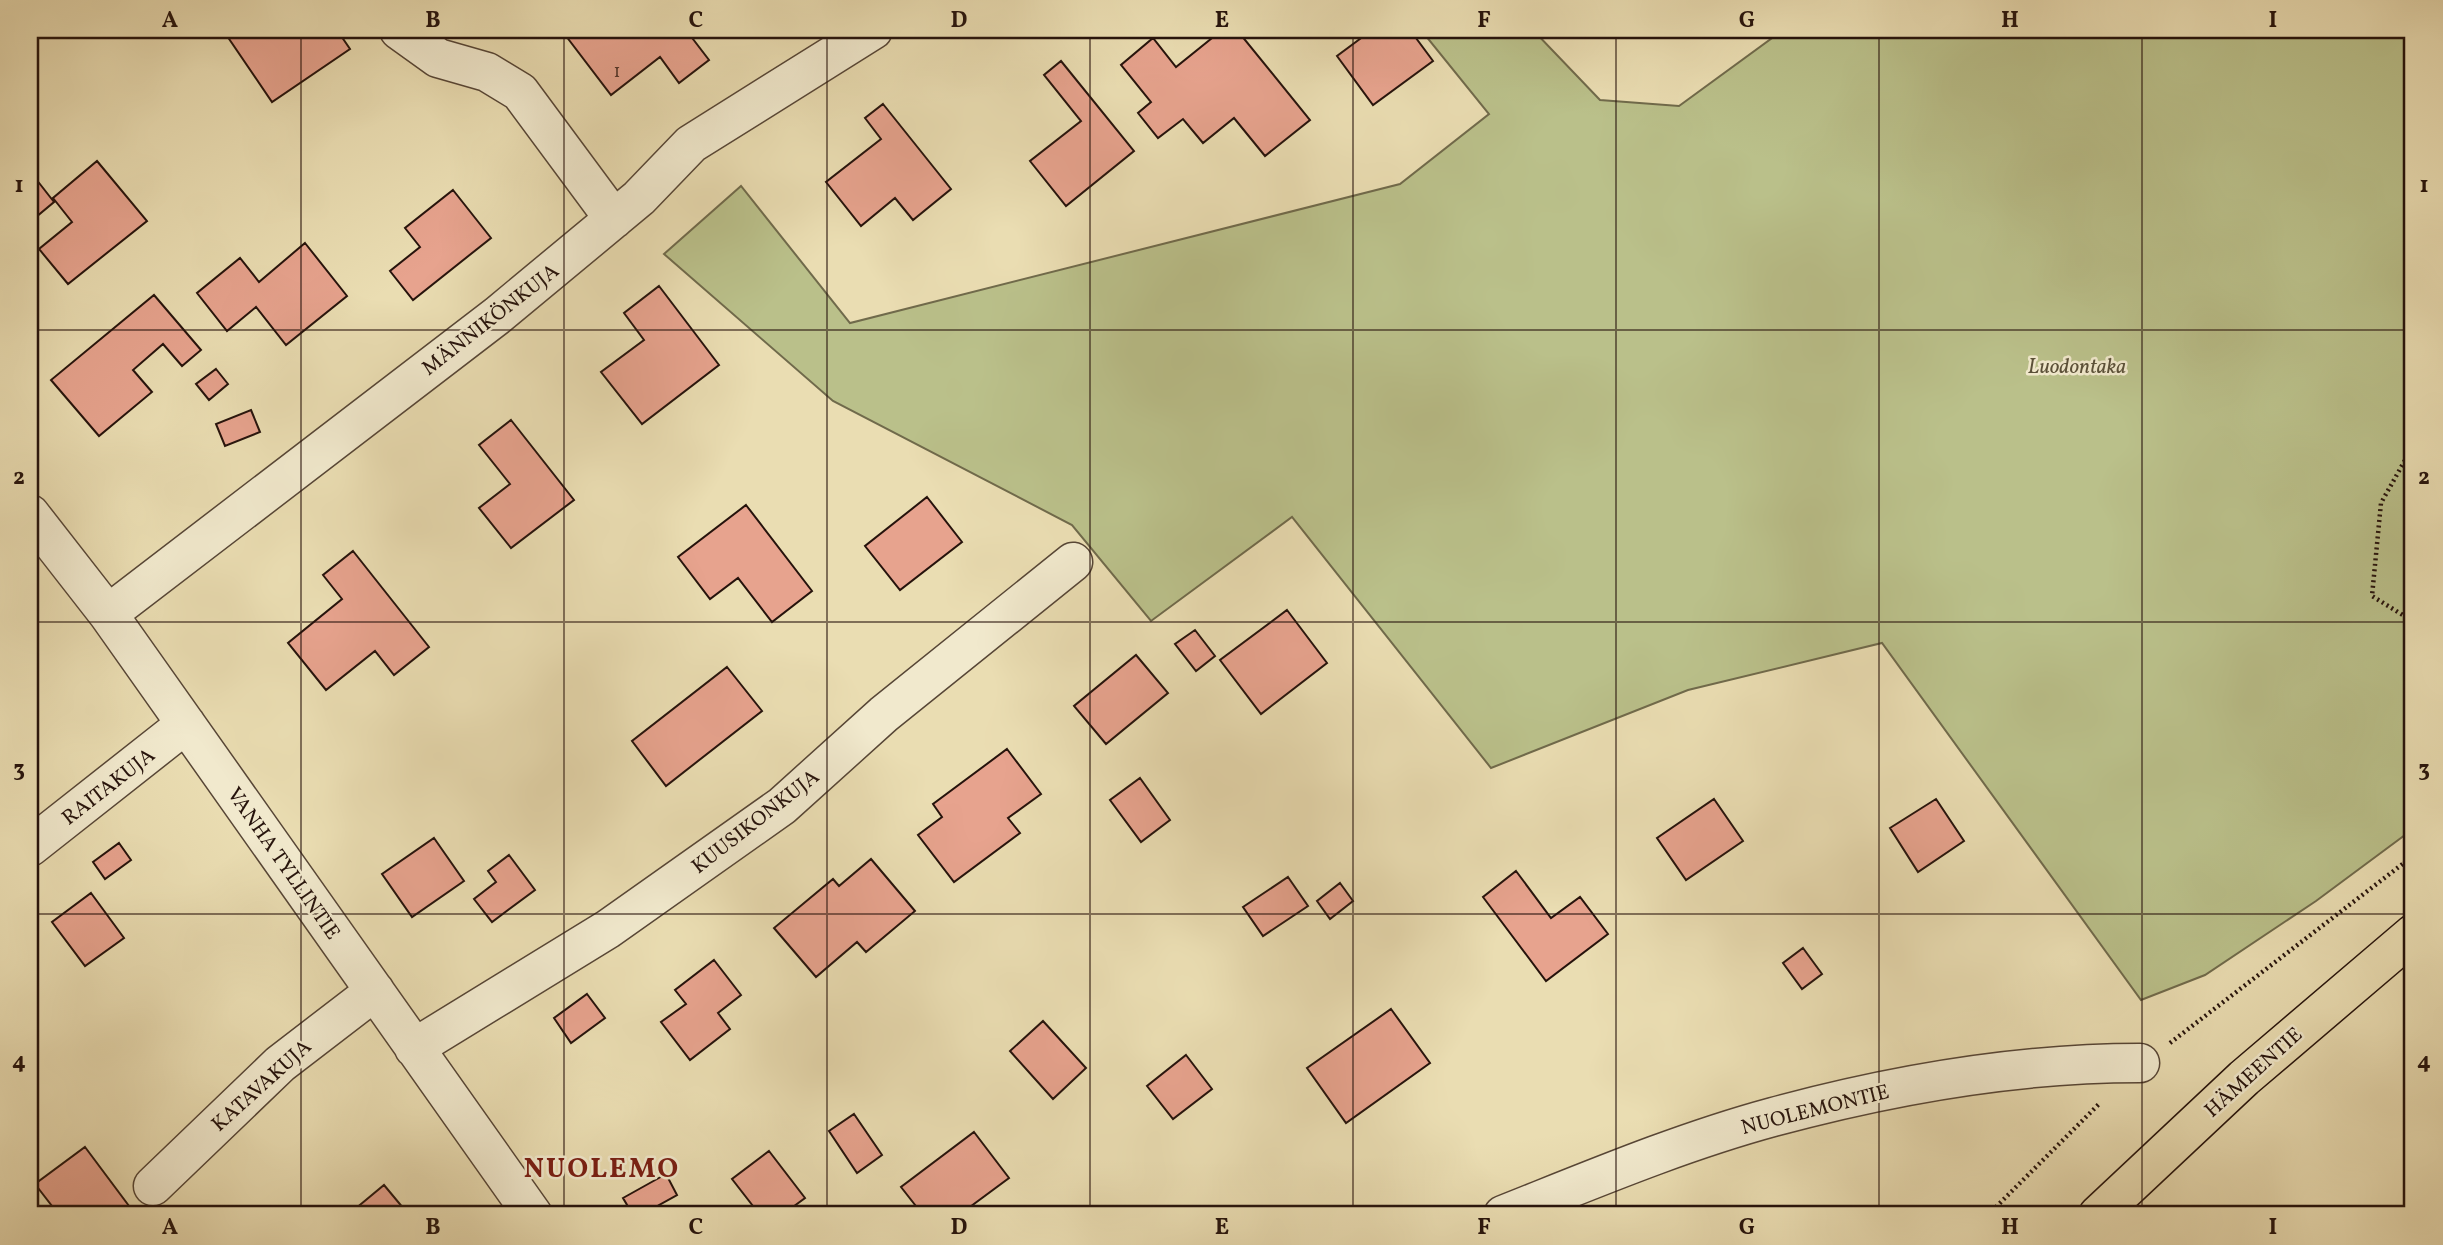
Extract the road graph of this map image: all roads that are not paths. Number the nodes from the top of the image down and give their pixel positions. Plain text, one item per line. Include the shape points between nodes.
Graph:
1 (399, 30) edge
2 (873, 30) edge
3 (614, 219) junction
4 (30, 514) edge
5 (1073, 562) dead end
6 (108, 614) junction
7 (186, 724) junction
8 (30, 847) edge
9 (2413, 934) edge
10 (375, 991) junction
11 (414, 1048) junction
12 (2140, 1063) road end
13 (153, 1185) dead end
14 (533, 1215) edge
15 (1503, 1215) edge
16 (2098, 1215) edge

1 - 3 street via 438,58 487,72 520,92
2 - 3 street, MÄNNIKÖNKUJA via 691,144
3 - 6 street, MÄNNIKÖNKUJA via 498,315
4 - 6 street, VANHA TYLLINTIE
5 - 11 street, KUUSIKONKUJA via 884,714 782,806 608,929
6 - 7 street, VANHA TYLLINTIE
7 - 8 street, RAITAKUJA
7 - 10 street, VANHA TYLLINTIE
9 - 16 highway, HÄMEENTIE via 2244,1078
10 - 11 street, VANHA TYLLINTIE
10 - 13 street, KATAVAKUJA via 280,1064
11 - 14 street, VANHA TYLLINTIE
12 - 15 street, NUOLEMONTIE via 2056,1065 1896,1089 1772,1117 1627,1166

